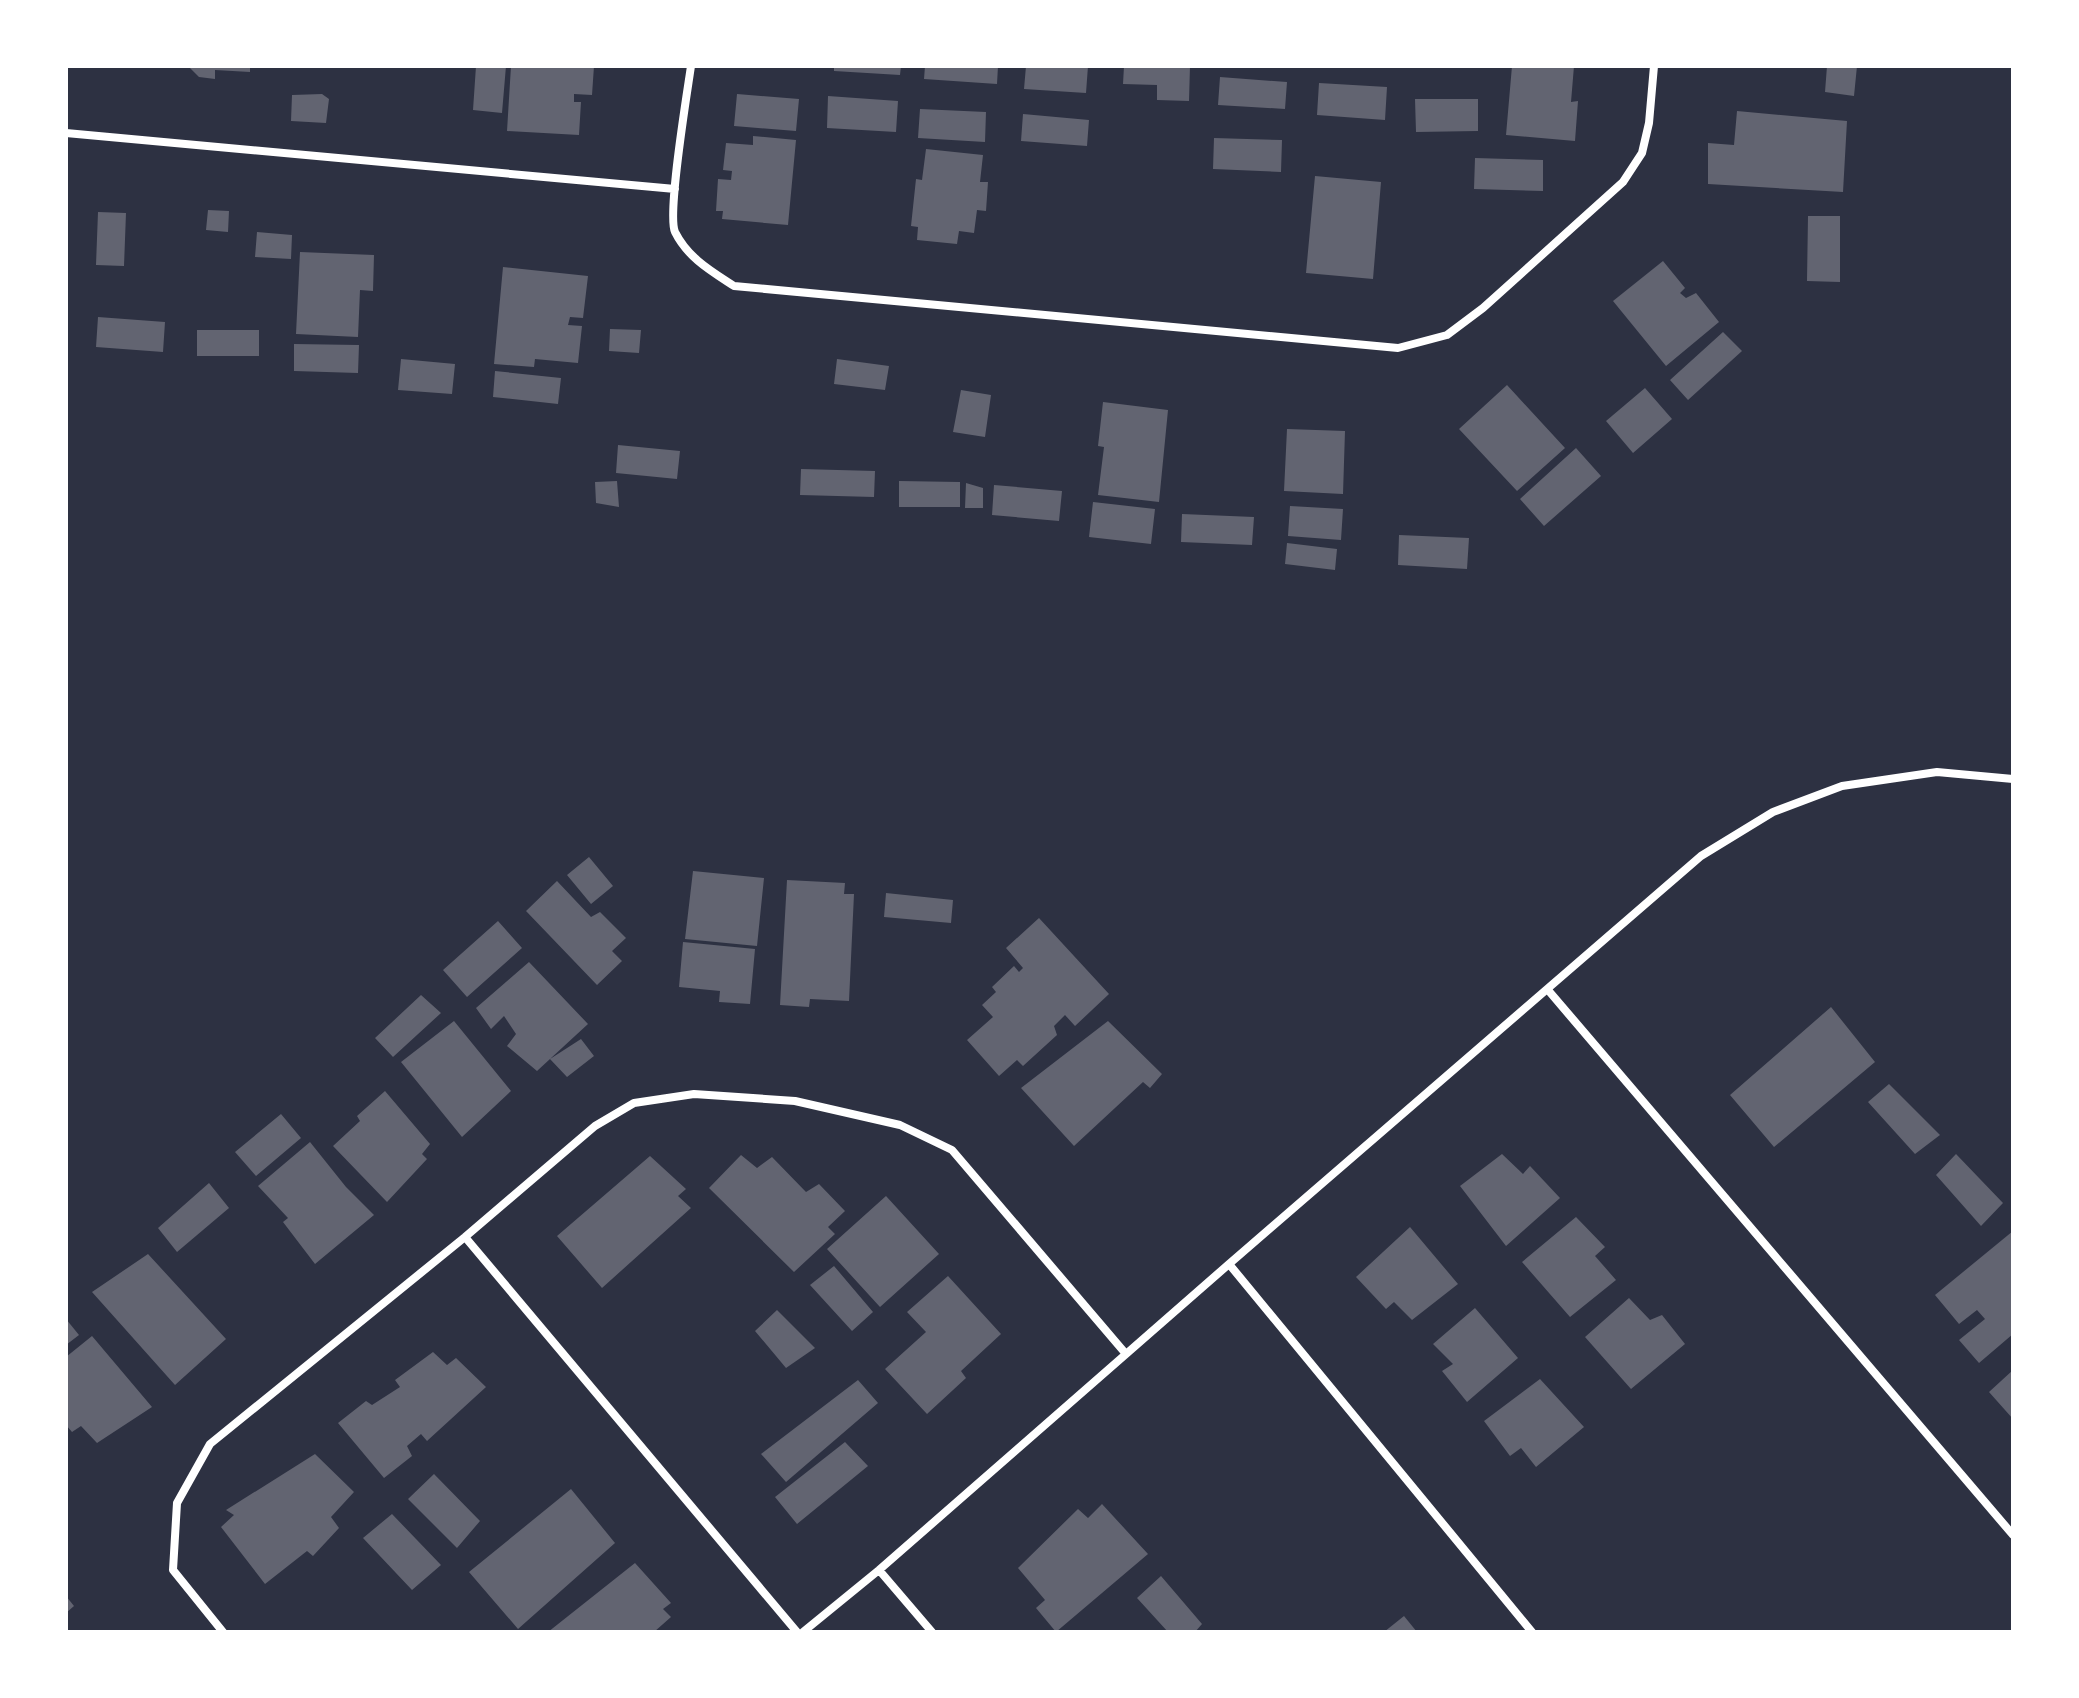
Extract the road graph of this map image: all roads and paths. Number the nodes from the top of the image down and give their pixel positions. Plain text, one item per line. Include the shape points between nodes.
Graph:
1 (691, 66) edge
2 (1654, 66) edge
3 (66, 133) edge
4 (675, 189) junction
5 (2013, 779) edge
6 (1548, 990) junction
7 (465, 1237) junction
8 (1229, 1264) junction
9 (1126, 1354) junction
10 (2013, 1535) edge
11 (879, 1570) junction
12 (223, 1632) edge
13 (800, 1632) edge
14 (932, 1632) edge
15 (1532, 1632) edge

1 - 4 street
2 - 4 street via 1642,153 1623,182 1447,335 1398,348 734,286 694,259 674,230
3 - 4 street
5 - 6 street via 1937,772 1842,786 1773,812 1701,856
6 - 8 street
6 - 10 street
7 - 9 street via 595,1126 634,1103 694,1094 795,1101 900,1125 952,1150
7 - 12 street via 210,1444 177,1503 173,1570
7 - 13 street
8 - 9 street
8 - 15 street
9 - 11 street
11 - 13 street
11 - 14 street

